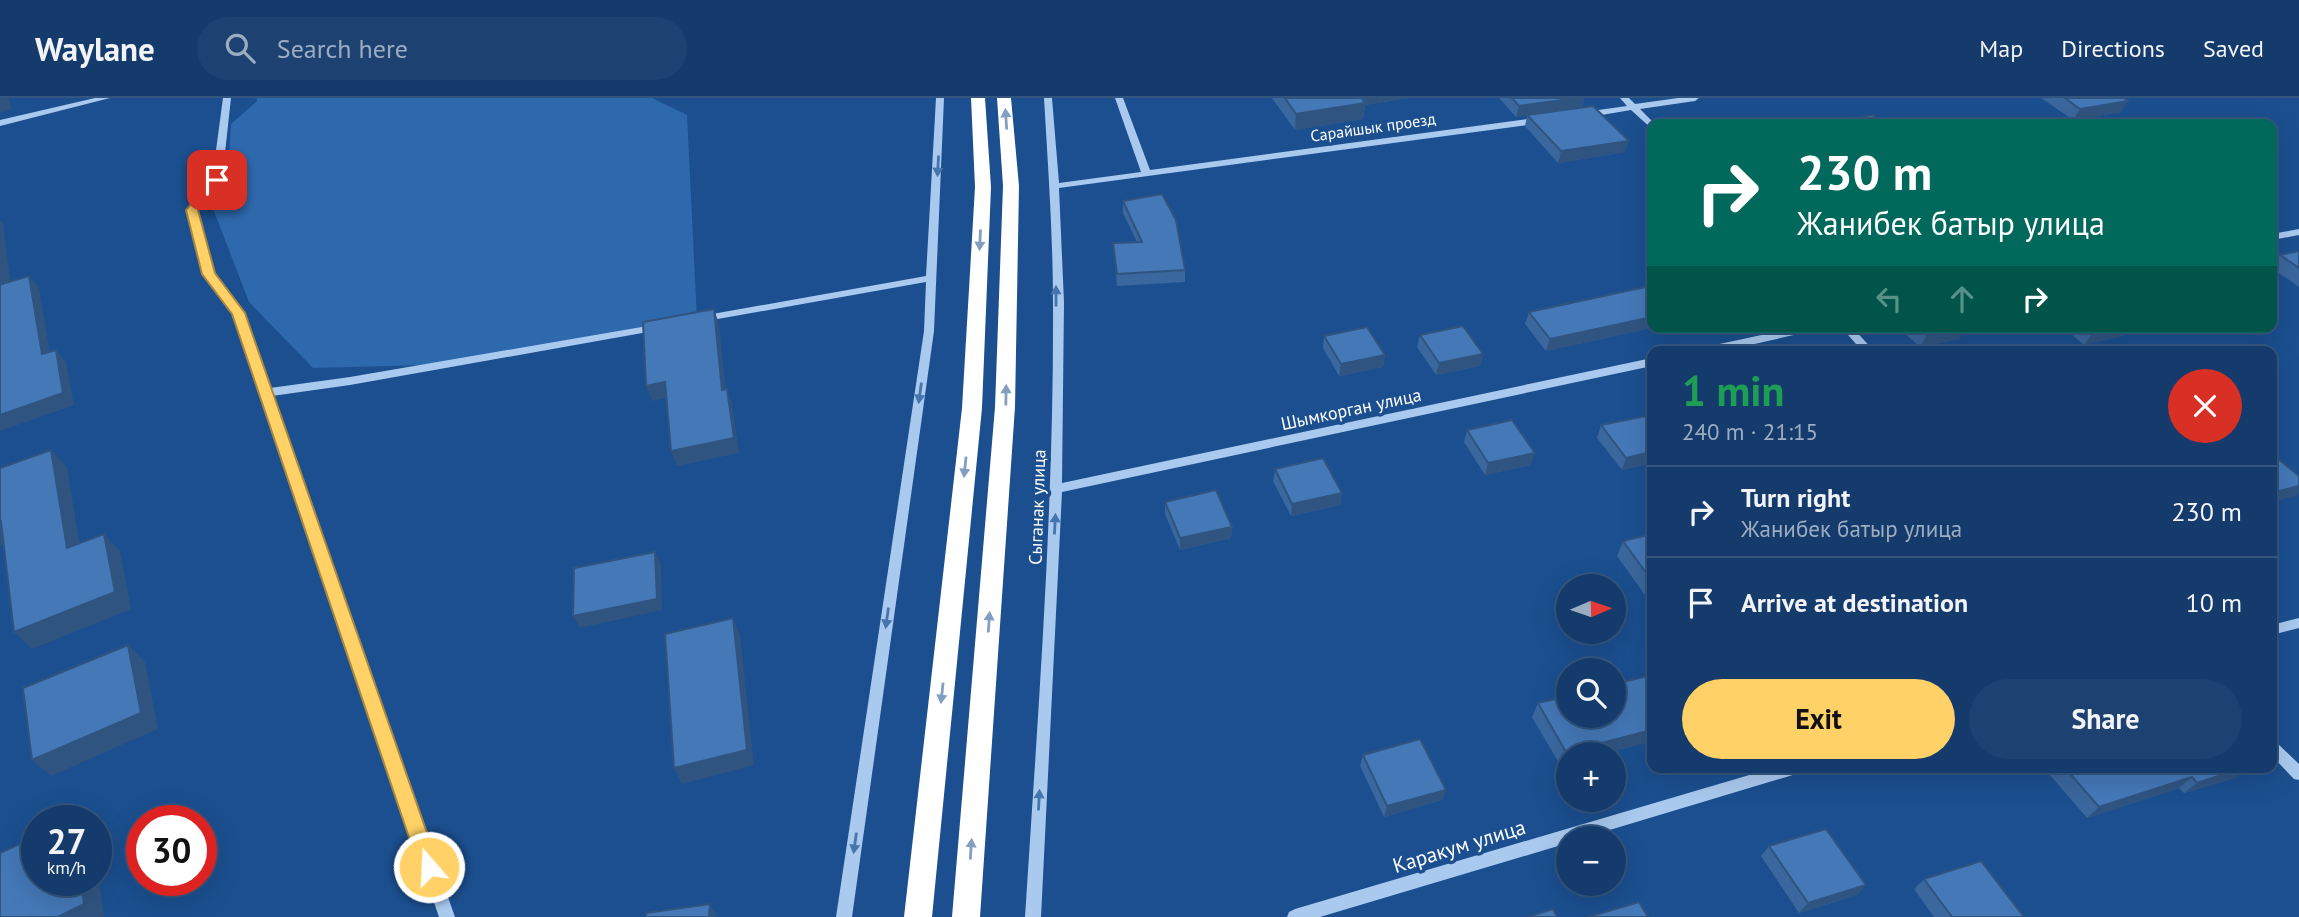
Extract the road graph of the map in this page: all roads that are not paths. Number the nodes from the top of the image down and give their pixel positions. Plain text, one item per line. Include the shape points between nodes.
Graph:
1 (106, 98) edge
2 (227, 98) edge
3 (940, 98) edge
4 (978, 98) edge
5 (1004, 98) edge
6 (1048, 98) edge
7 (1119, 98) edge
8 (1624, 98) edge
9 (1695, 98) edge
10 (1633, 108) junction
11 (1579, 116) edge
12 (1552, 119) edge
13 (1647, 121) edge
14 (0, 123) edge
15 (1147, 174) junction
16 (1056, 186) junction
17 (2299, 232) edge
18 (2277, 236) edge
19 (932, 278) junction
20 (688, 321) edge
21 (674, 324) edge
22 (1788, 333) edge
23 (1852, 333) edge
24 (1729, 346) edge
25 (1864, 346) edge
26 (1647, 363) edge
27 (264, 393) junction
28 (1057, 489) junction
29 (2299, 622) edge
30 (2277, 629) edge
31 (2277, 752) edge
32 (1779, 773) edge
33 (2299, 774) edge
34 (447, 917) edge
35 (844, 917) edge
36 (918, 917) edge
37 (966, 917) edge
38 (1033, 917) edge
39 (1295, 917) edge

1 - 14 street
2 - 27 street via 217,180 192,210 208,274 238,313
3 -> 19 street
4 -> 36 highway via 983,187 972,408
37 -> 5 highway via 1005,407 1011,186
6 - 16 street, Сыганак улица
7 - 15 street
8 - 10 street
9 - 10 street
10 - 11 street
10 - 13 street
12 - 15 street, Сарайшык проезд
15 - 16 street, Сарайшык проезд
28 -> 16 street, Сыганак улица
17 - 18 street
19 - 20 street
19 -> 35 street via 929,331
21 - 27 street
22 - 24 street
23 - 25 street
26 - 28 street, Шымкорган улица
27 - 34 street
38 -> 28 street, Сыганак улица
29 - 30 street
31 - 33 street
32 - 39 street, Каракум улица

